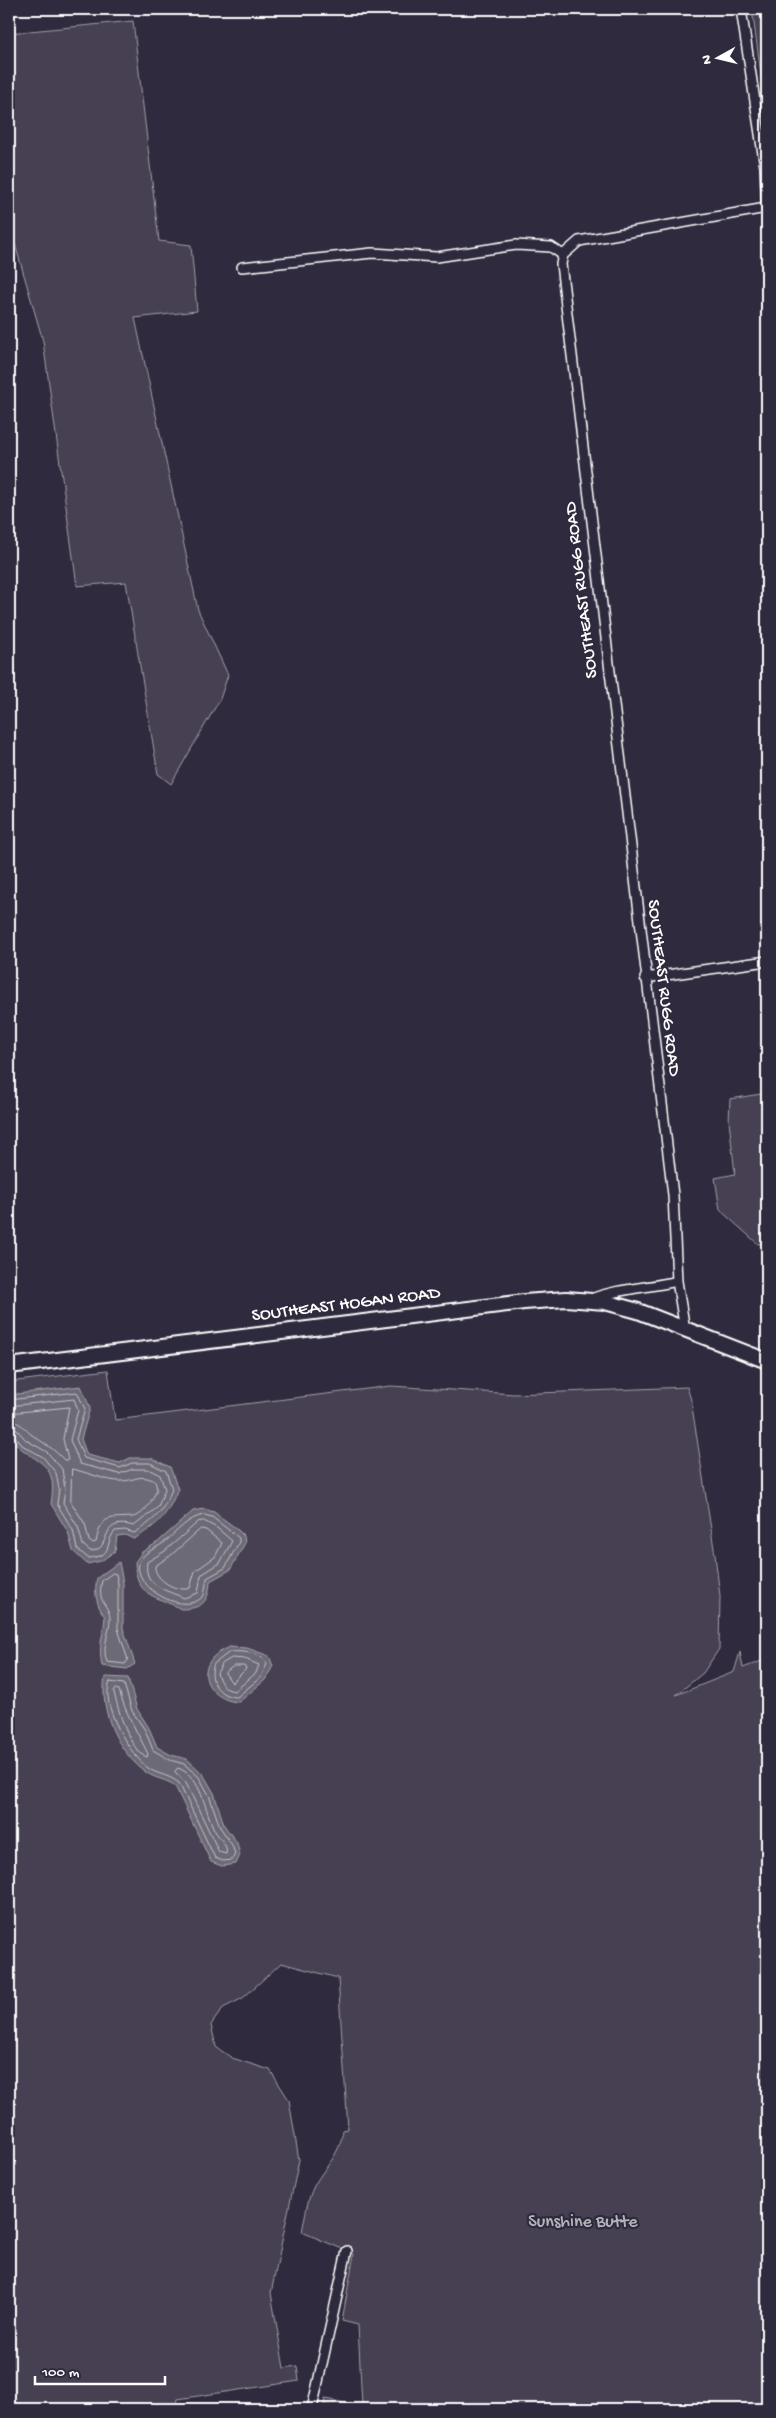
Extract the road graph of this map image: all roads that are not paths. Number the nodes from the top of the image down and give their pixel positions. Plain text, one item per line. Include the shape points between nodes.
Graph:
1 (741, 9) edge
2 (767, 210) edge
3 (563, 255) junction
4 (242, 267) dead end
5 (767, 960) edge
6 (645, 978) junction
7 (678, 1281) junction
8 (586, 1300) junction
9 (685, 1330) junction
10 (767, 1361) edge
11 (9, 1366) edge
12 (347, 2251) dead end
13 (312, 2409) edge

1 - 2 street via 765,167
2 - 3 street via 589,238 579,241
3 - 4 street via 550,247 516,245 438,257 372,253
3 - 6 street, SOUTHEAST RUGG ROAD via 561,278
5 - 6 street
6 - 7 street, SOUTHEAST RUGG ROAD via 676,1222
7 - 8 street via 611,1292
7 - 9 street, SOUTHEAST RUGG ROAD
8 - 9 main road, SOUTHEAST HOGAN ROAD via 631,1309
8 - 11 main road, SOUTHEAST HOGAN ROAD via 524,1302
9 - 10 main road, SOUTHEAST HOGAN ROAD
12 - 13 street

